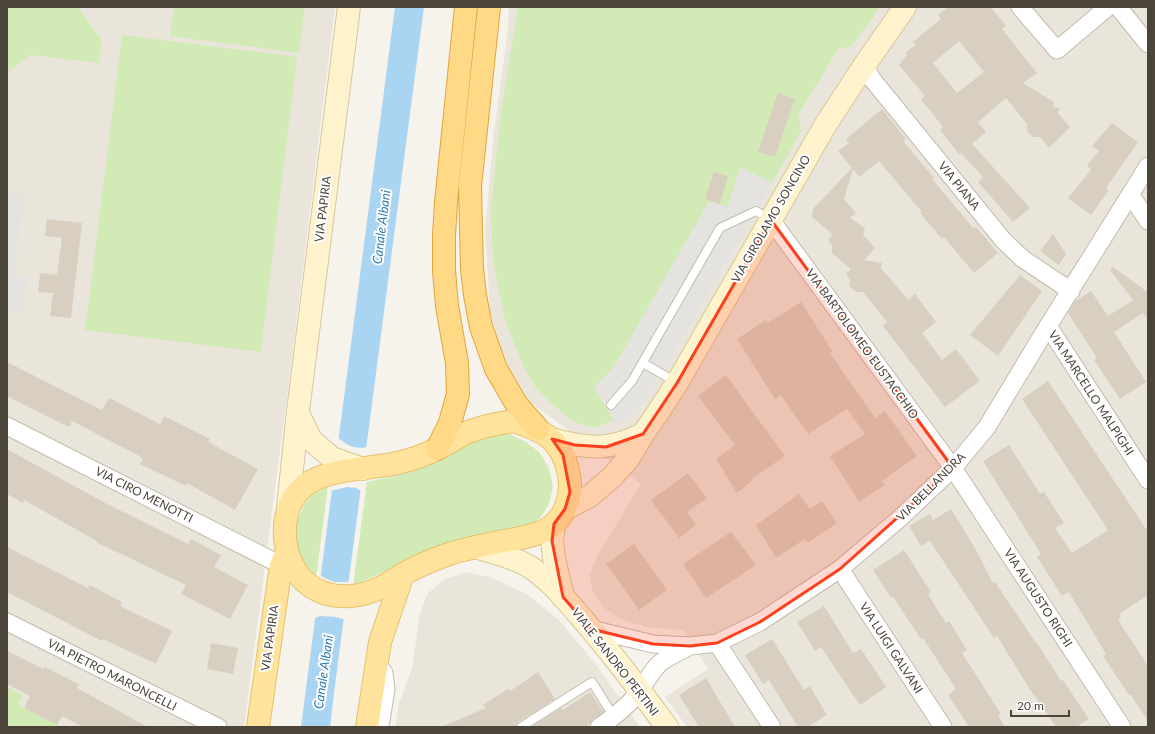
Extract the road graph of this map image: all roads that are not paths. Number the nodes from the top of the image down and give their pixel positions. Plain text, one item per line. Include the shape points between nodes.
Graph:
1 (349, 7) edge
2 (466, 7) edge
3 (489, 7) edge
4 (905, 7) edge
5 (1020, 7) edge
6 (1108, 7) edge
7 (1118, 7) edge
8 (1148, 44) edge
9 (864, 66) junction
10 (1148, 166) edge
11 (1130, 194) junction
12 (771, 220) junction
13 (1148, 222) edge
14 (1071, 291) junction
15 (1048, 326) junction
16 (642, 363) junction
17 (677, 383) junction
18 (611, 405) dead end
19 (298, 411) junction
20 (7, 426) edge
21 (545, 434) junction
22 (643, 434) junction
23 (437, 449) junction
24 (953, 468) junction
25 (363, 469) junction
26 (1148, 480) edge
27 (288, 508) junction
28 (560, 516) junction
29 (476, 547) junction
30 (284, 558) junction
31 (840, 569) junction
32 (403, 574) junction
33 (563, 596) junction
34 (7, 622) edge
35 (592, 629) junction
36 (717, 643) junction
37 (690, 646) junction
38 (376, 662) junction
39 (640, 691) junction
40 (614, 717) junction
41 (218, 727) edge
42 (258, 727) edge
43 (367, 727) edge
44 (380, 727) edge
45 (521, 727) edge
46 (599, 727) edge
47 (667, 727) edge
48 (772, 727) edge
49 (943, 727) edge
50 (1122, 727) edge

1 - 19 main road, VIA PAPIRIA
2 - 23 highway via 444,236 446,300 457,363 458,394 450,423
3 - 21 highway via 470,186 475,295 481,327 496,369 517,405
4 - 9 main road, VIA GIROLAMO SONCINO
5 - 6 street via 1057,50
7 - 8 street
9 - 12 main road, VIA GIROLAMO SONCINO via 826,124
9 - 14 street, VIA PIANA via 1003,240 1023,259
10 - 11 street, VIA BELLANDRA
11 - 13 street
11 - 14 street, VIA BELLANDRA
12 - 16 lane via 756,210 720,228
12 - 17 main road, VIA GIROLAMO SONCINO
12 - 24 street, VIA BARTOLOMEO EUSTACCHIO
14 - 15 street, VIA BELLANDRA
15 - 24 street, VIA BELLANDRA via 987,426
15 - 26 street, VIA MARCELLO MALPIGHI
16 - 17 lane
16 - 18 lane via 632,381
17 - 22 main road, VIA GIROLAMO SONCINO
19 - 25 main road via 311,440 332,458
19 - 27 main road, VIA PAPIRIA
20 - 30 street, VIA CIRO MENOTTI
21 - 22 main road via 575,445 606,447 627,442
21 - 23 main road via 514,421 496,423 469,432
21 - 28 main road via 563,455 568,471 570,492
22 - 28 main road, VIA GIROLAMO SONCINO via 628,459 612,477
23 - 25 main road via 398,463
24 - 31 street, VIA BELLANDRA via 899,519
24 - 50 street, VIA AUGUSTO RIGHI
25 - 27 main road via 335,472 320,477 297,492
27 - 30 main road
28 - 29 main road via 543,532
28 - 33 main road, VIALE SANDRO PERTINI via 552,541
29 - 32 main road via 425,563
29 - 33 main road, VIALE SANDRO PERTINI via 530,567
30 - 32 main road via 304,581 319,591 343,597 363,595 381,588
30 - 42 main road, VIA PAPIRIA
31 - 36 street, VIA BELLANDRA via 760,622
31 - 49 street, VIA LUIGI GALVANI
32 - 38 main road via 380,642
33 - 35 main road, VIALE SANDRO PERTINI
34 - 41 street, VIA PIETRO MARONCELLI
35 - 37 street, VIA BELLANDRA via 653,644
35 - 39 main road, VIALE SANDRO PERTINI
36 - 37 street, VIA BELLANDRA
36 - 48 street
37 - 39 street, VIA BELLANDRA via 660,662
38 - 43 main road
38 - 44 street via 384,673 386,689
39 - 40 street, VIA BELLANDRA
39 - 47 main road, VIALE SANDRO PERTINI
40 - 45 lane via 592,682
40 - 46 street, VIA BELLANDRA

